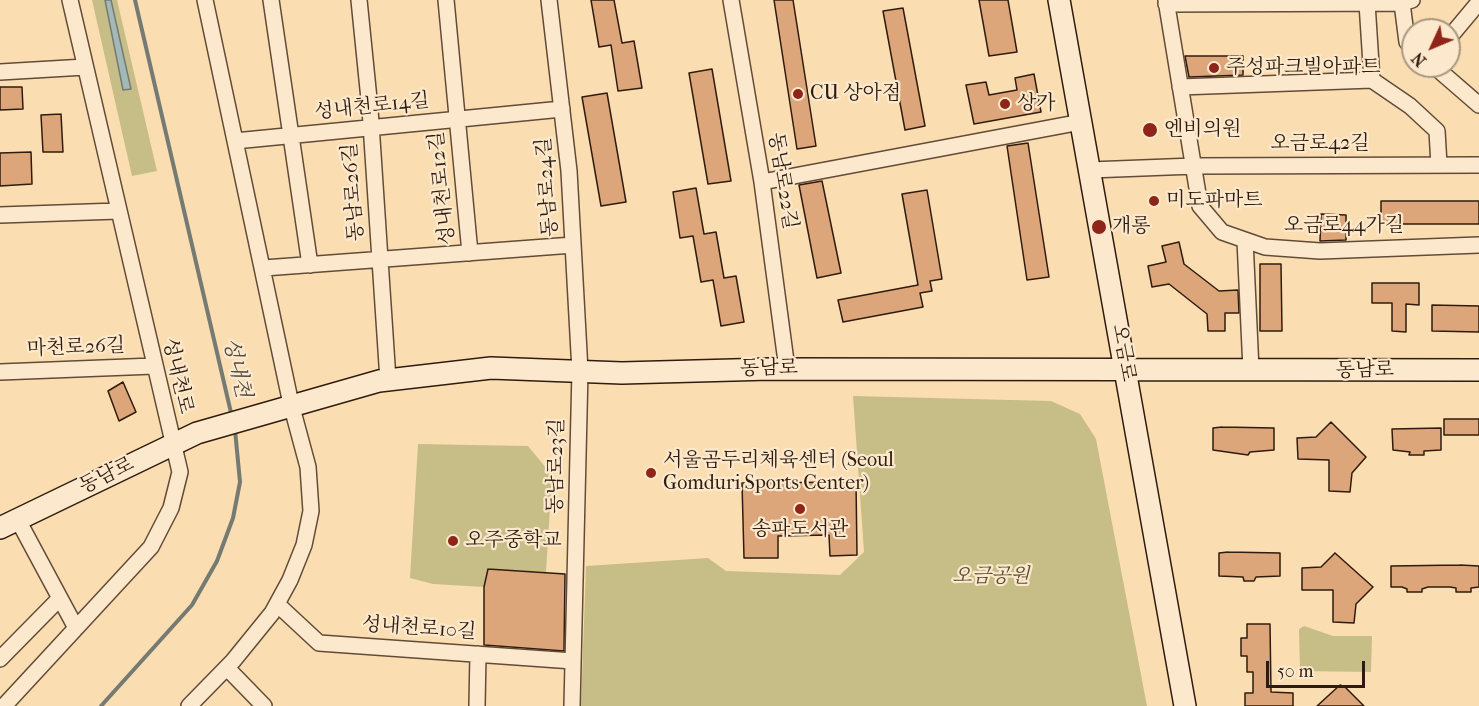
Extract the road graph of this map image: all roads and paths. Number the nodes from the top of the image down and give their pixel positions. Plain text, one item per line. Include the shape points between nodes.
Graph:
1 (70, 0) edge
2 (205, 0) edge
3 (271, 0) edge
4 (358, 0) edge
5 (446, 0) edge
6 (549, 0) edge
7 (731, 0) edge
8 (1059, 0) edge
9 (1407, 1) edge
10 (1166, 2) edge
11 (1479, 2) edge
12 (1367, 3) junction
13 (1407, 18) edge
14 (1461, 24) edge
15 (85, 67) junction
16 (0, 72) edge
17 (1448, 78) edge
18 (1372, 80) junction
19 (1180, 87) junction
20 (1479, 105) edge
21 (562, 109) junction
22 (457, 119) junction
23 (1081, 122) junction
24 (370, 129) junction
25 (292, 135) junction
26 (235, 141) junction
27 (1439, 165) junction
28 (1479, 165) edge
29 (1194, 166) junction
30 (1090, 170) junction
31 (762, 182) junction
32 (118, 211) junction
33 (0, 215) edge
34 (1245, 240) junction
35 (573, 245) junction
36 (1479, 245) edge
37 (470, 253) junction
38 (380, 260) junction
39 (310, 265) junction
40 (264, 268) junction
41 (154, 366) junction
42 (1126, 368) junction
43 (787, 369) junction
44 (1251, 370) junction
45 (1479, 370) edge
46 (580, 371) junction
47 (0, 372) edge
48 (388, 380) junction
49 (291, 404) junction
50 (172, 445) junction
51 (9, 524) edge
52 (60, 598) junction
53 (277, 604) junction
54 (76, 628) junction
55 (478, 654) junction
56 (0, 659) edge
57 (573, 661) junction
58 (227, 668) junction
59 (4, 706) edge
60 (189, 706) edge
61 (264, 706) edge
62 (477, 706) edge
63 (572, 706) edge
64 (1185, 706) edge

1 - 15 street, 성내천로
2 - 26 street
3 - 25 street, 성내천로14길
4 - 24 street, 동남로26길
5 - 22 street, 성내천로14길
6 - 21 street, 동남로24길
7 - 31 street, 동남로22길
8 - 23 main road, 오금로
9 - 12 street
9 - 13 street
10 - 12 street
10 - 19 street, 오금로44가길
11 - 14 street
12 - 18 street
15 - 16 street
15 - 32 street, 성내천로
17 - 20 street
18 - 19 street
18 - 27 street via 1410,106 1437,131
19 - 29 street, 오금로44가길
21 - 22 street, 성내천로14길
21 - 35 street, 동남로24길
22 - 24 street, 성내천로14길
22 - 37 street, 성내천로12길
23 - 30 main road, 오금로
23 - 31 street
24 - 25 street, 성내천로14길
24 - 38 street, 동남로26길
25 - 26 street, 성내천로14길
25 - 39 street
26 - 40 street
27 - 28 street, 오금로42길
27 - 29 street, 오금로42길
29 - 30 street, 오금로42길
29 - 34 street, 오금로44가길 via 1200,206 1222,232
30 - 42 main road, 오금로
31 - 43 street, 동남로22길
32 - 33 street
32 - 41 street, 성내천로
34 - 36 street, 오금로44가길 via 1265,247 1320,251
34 - 44 street
35 - 37 street, 성내천로12길
35 - 46 street, 동남로24길
37 - 38 street, 성내천로12길
38 - 39 street, 성내천로12길
38 - 48 street, 동남로26길
39 - 40 street, 성내천로12길
40 - 49 street
41 - 47 street, 마천로26길
41 - 50 street, 성내천로
42 - 43 main road, 동남로
42 - 44 main road, 동남로
42 - 64 main road, 오금로
43 - 46 main road, 동남로
44 - 45 main road, 동남로
46 - 48 main road, 동남로 via 491,368
46 - 57 street, 동남로23길
48 - 49 main road, 동남로
49 - 50 main road, 동남로 via 197,433
49 - 53 street via 309,467 311,511 304,544
50 - 51 main road, 동남로
50 - 54 street, 성내천로 via 180,472 171,508 151,547
51 - 52 street, 동남로
52 - 54 street, 동남로
52 - 56 street
53 - 55 street, 성내천로10길 via 319,643
53 - 58 street
54 - 59 street, 성내천로
55 - 57 street, 성내천로10길
55 - 62 street
57 - 63 street, 동남로23길
58 - 60 street
58 - 61 street

